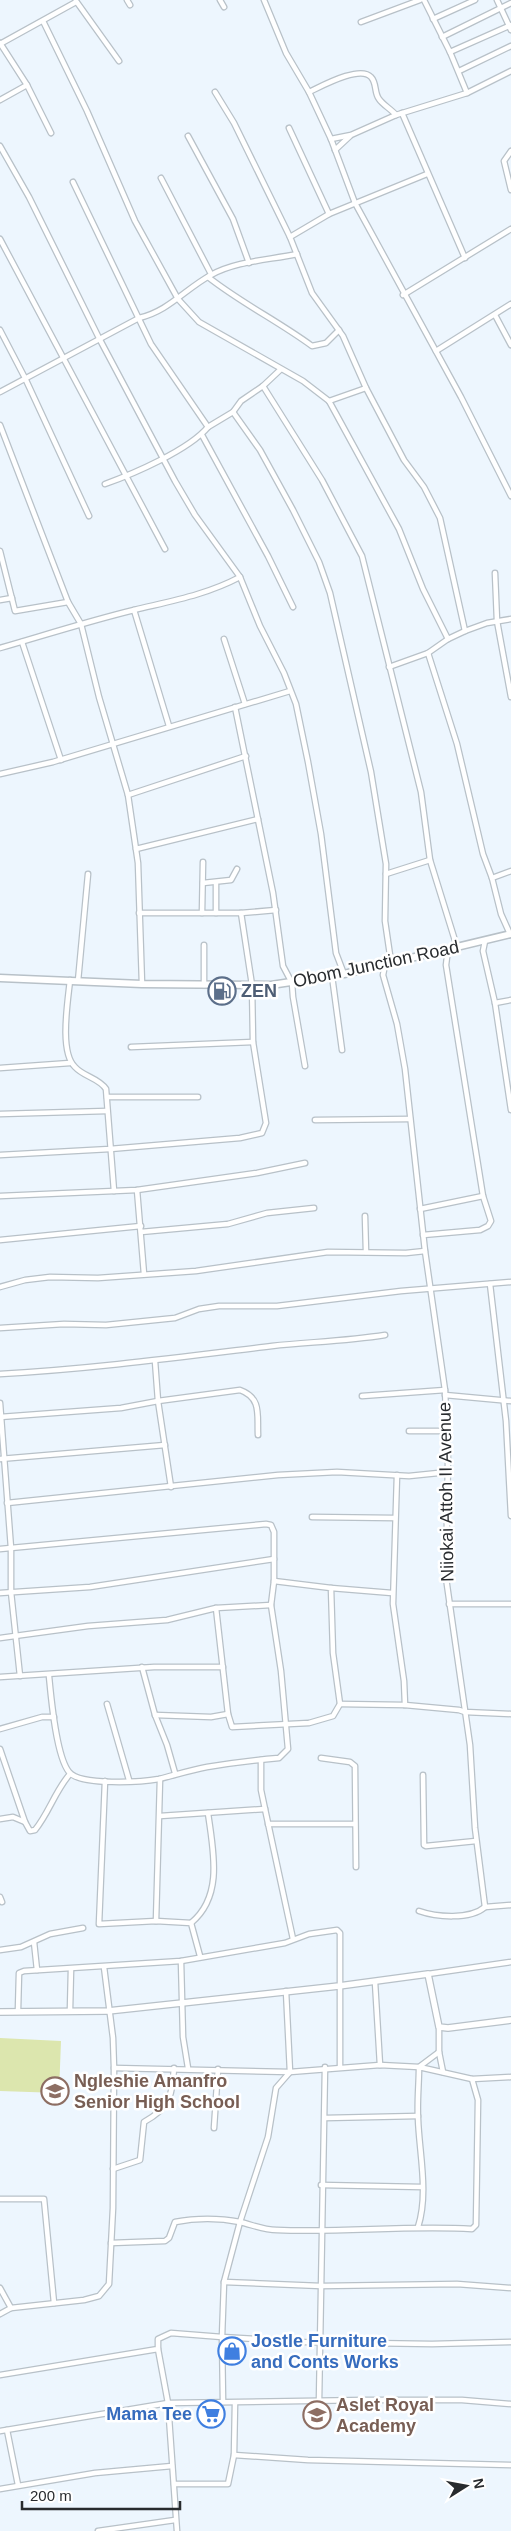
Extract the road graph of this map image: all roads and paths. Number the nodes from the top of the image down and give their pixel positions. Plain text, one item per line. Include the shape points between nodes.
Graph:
1 (127, 0) edge
2 (220, 0) edge
3 (264, 0) edge
4 (422, 0) edge
5 (474, 0) edge
6 (497, 0) edge
7 (76, 1) edge
8 (511, 4) edge
9 (130, 5) dead end
10 (224, 7) dead end
11 (501, 8) junction
12 (433, 19) junction
13 (43, 22) junction
14 (361, 22) dead end
15 (510, 27) edge
16 (442, 36) junction
17 (0, 43) edge
18 (511, 46) edge
19 (450, 52) junction
20 (119, 61) dead end
21 (459, 70) junction
22 (511, 70) edge
23 (27, 85) junction
24 (215, 92) dead end
25 (309, 92) junction
26 (467, 93) junction
27 (0, 100) edge
28 (402, 113) junction
29 (396, 114) junction
30 (289, 128) dead end
31 (51, 133) dead end
32 (351, 135) junction
33 (188, 136) dead end
34 (331, 139) junction
35 (0, 146) edge
36 (335, 150) junction
37 (511, 151) edge
38 (427, 174) junction
39 (162, 178) dead end
40 (73, 182) dead end
41 (511, 190) edge
42 (355, 203) junction
43 (329, 214) junction
44 (511, 229) edge
45 (290, 237) junction
46 (0, 239) edge
47 (296, 254) junction
48 (465, 258) junction
49 (249, 263) junction
50 (210, 276) junction
51 (403, 295) junction
52 (178, 299) junction
53 (511, 304) edge
54 (495, 315) junction
55 (139, 318) junction
56 (0, 330) edge
57 (339, 330) junction
58 (99, 338) junction
59 (511, 345) edge
60 (436, 351) junction
61 (62, 358) junction
62 (280, 370) junction
63 (25, 378) junction
64 (263, 386) junction
65 (366, 388) junction
66 (0, 392) edge
67 (328, 401) junction
68 (233, 412) junction
69 (0, 425) edge
70 (208, 428) junction
71 (202, 435) junction
72 (162, 458) junction
73 (125, 477) junction
74 (105, 484) dead end
75 (511, 496) edge
76 (89, 516) dead end
77 (165, 549) dead end
78 (0, 551) edge
79 (495, 573) dead end
80 (240, 577) junction
81 (12, 598) junction
82 (0, 600) edge
83 (68, 602) junction
84 (293, 607) dead end
85 (134, 610) junction
86 (511, 618) edge
87 (497, 621) junction
88 (81, 624) junction
89 (465, 631) junction
90 (224, 639) dead end
91 (448, 639) junction
92 (22, 642) junction
93 (0, 648) edge
94 (428, 653) junction
95 (389, 667) junction
96 (290, 691) junction
97 (511, 697) edge
98 (244, 704) junction
99 (236, 708) junction
100 (169, 726) junction
101 (115, 743) junction
102 (246, 756) junction
103 (61, 760) junction
104 (0, 774) edge
105 (128, 795) junction
106 (258, 819) junction
107 (136, 849) junction
108 (430, 860) junction
109 (204, 862) dead end
110 (237, 869) dead end
111 (511, 871) edge
112 (88, 874) dead end
113 (386, 874) junction
114 (492, 878) junction
115 (203, 883) junction
116 (216, 884) junction
117 (276, 910) junction
118 (139, 913) junction
119 (202, 913) junction
120 (216, 913) junction
121 (241, 913) junction
122 (511, 934) edge
123 (485, 941) junction
124 (204, 945) dead end
125 (457, 947) junction
126 (448, 949) junction
127 (396, 962) junction
128 (385, 965) junction
129 (344, 974) junction
130 (332, 976) junction
131 (0, 978) edge
132 (70, 980) junction
133 (78, 980) junction
134 (292, 983) junction
135 (142, 984) junction
136 (204, 985) junction
137 (252, 986) junction
138 (511, 1000) edge
139 (495, 1003) junction
140 (253, 1042) junction
141 (131, 1047) dead end
142 (342, 1050) dead end
143 (70, 1062) junction
144 (305, 1066) dead end
145 (511, 1067) edge
146 (0, 1068) edge
147 (505, 1068) junction
148 (198, 1096) dead end
149 (106, 1097) junction
150 (511, 1110) edge
151 (108, 1111) junction
152 (0, 1114) edge
153 (410, 1119) junction
154 (315, 1120) dead end
155 (110, 1149) junction
156 (0, 1155) edge
157 (305, 1163) dead end
158 (137, 1190) junction
159 (114, 1191) junction
160 (0, 1196) edge
161 (483, 1196) junction
162 (314, 1208) dead end
163 (420, 1209) junction
164 (365, 1216) dead end
165 (140, 1226) junction
166 (141, 1232) junction
167 (423, 1235) junction
168 (0, 1240) edge
169 (425, 1251) junction
170 (366, 1252) junction
171 (144, 1274) junction
172 (511, 1282) edge
173 (490, 1284) junction
174 (0, 1287) edge
175 (431, 1290) junction
176 (0, 1328) edge
177 (385, 1335) dead end
178 (155, 1361) junction
179 (0, 1374) edge
180 (445, 1392) junction
181 (362, 1396) dead end
182 (504, 1400) junction
183 (158, 1401) junction
184 (511, 1401) edge
185 (0, 1403) edge
186 (1, 1416) edge
187 (409, 1431) dead end
188 (448, 1431) junction
189 (258, 1435) dead end
190 (165, 1445) junction
191 (2, 1459) edge
192 (448, 1472) junction
193 (397, 1475) junction
194 (171, 1487) junction
195 (7, 1504) junction
196 (511, 1516) edge
197 (312, 1517) dead end
198 (394, 1518) junction
199 (11, 1548) junction
200 (0, 1549) edge
201 (274, 1559) junction
202 (274, 1581) junction
203 (331, 1588) junction
204 (11, 1592) junction
205 (0, 1593) edge
206 (392, 1593) junction
207 (449, 1604) junction
208 (511, 1604) edge
209 (272, 1605) junction
210 (216, 1608) junction
211 (15, 1637) junction
212 (0, 1638) edge
213 (223, 1667) junction
214 (142, 1668) junction
215 (20, 1676) junction
216 (48, 1676) junction
217 (0, 1677) edge
218 (107, 1704) dead end
219 (340, 1704) junction
220 (405, 1704) junction
221 (465, 1712) junction
222 (228, 1714) junction
223 (511, 1714) edge
224 (155, 1715) junction
225 (54, 1717) junction
226 (286, 1725) junction
227 (0, 1729) edge
228 (0, 1749) edge
229 (320, 1758) dead end
230 (261, 1760) junction
231 (70, 1774) junction
232 (175, 1774) junction
233 (423, 1775) dead end
234 (160, 1778) junction
235 (129, 1780) junction
236 (104, 1781) junction
237 (264, 1809) junction
238 (208, 1813) junction
239 (160, 1816) junction
240 (0, 1819) edge
241 (25, 1822) junction
242 (268, 1824) junction
243 (354, 1824) junction
244 (476, 1841) junction
245 (356, 1867) dead end
246 (511, 1905) edge
247 (485, 1907) junction
248 (419, 1911) dead end
249 (156, 1921) junction
250 (191, 1923) junction
251 (83, 1928) dead end
252 (293, 1939) junction
253 (34, 1942) junction
254 (0, 1950) edge
255 (200, 1956) junction
256 (181, 1961) junction
257 (511, 1962) edge
258 (104, 1967) junction
259 (71, 1969) junction
260 (37, 1970) junction
261 (428, 1974) junction
262 (375, 1982) junction
263 (339, 1986) junction
264 (286, 1992) junction
265 (182, 2004) junction
266 (18, 2010) junction
267 (70, 2010) junction
268 (108, 2011) junction
269 (0, 2012) edge
270 (511, 2020) edge
271 (439, 2027) junction
272 (439, 2052) junction
273 (380, 2065) junction
274 (324, 2067) junction
275 (340, 2067) junction
276 (419, 2067) junction
277 (114, 2068) junction
278 (174, 2068) junction
279 (188, 2068) junction
280 (218, 2069) junction
281 (290, 2072) junction
282 (443, 2072) junction
283 (511, 2077) edge
284 (472, 2079) junction
285 (418, 2116) junction
286 (325, 2118) junction
287 (214, 2128) dead end
288 (113, 2169) junction
289 (321, 2185) junction
290 (422, 2186) junction
291 (0, 2199) edge
292 (240, 2222) junction
293 (418, 2227) junction
294 (322, 2232) junction
295 (111, 2243) junction
296 (224, 2282) junction
297 (321, 2286) junction
298 (0, 2288) edge
299 (511, 2288) edge
300 (54, 2303) junction
301 (11, 2308) junction
302 (0, 2314) edge
303 (222, 2337) junction
304 (320, 2341) junction
305 (511, 2342) edge
306 (158, 2350) junction
307 (0, 2375) edge
308 (223, 2402) junction
309 (319, 2402) junction
310 (168, 2403) junction
311 (236, 2403) junction
312 (511, 2404) edge
313 (7, 2430) junction
314 (0, 2431) edge
315 (234, 2455) junction
316 (511, 2465) edge
317 (172, 2466) junction
318 (174, 2484) junction
319 (18, 2485) junction
320 (0, 2489) edge
321 (176, 2520) junction
322 (111, 2530) edge
323 (98, 2531) edge
324 (177, 2531) edge

1 - 9 street
2 - 10 street
3 - 25 street via 286,53
4 - 12 street
4 - 14 street
5 - 12 street
6 - 11 street
7 - 13 street
7 - 20 street
8 - 11 street
11 - 15 street
11 - 16 street
12 - 16 street
13 - 17 street
13 - 52 street via 88,111 142,235
15 - 19 street
16 - 19 street
17 - 23 street
18 - 21 street
19 - 21 street
21 - 26 street
22 - 26 street
23 - 27 street
23 - 31 street
24 - 45 street via 234,123
25 - 29 street via 345,77 364,74 373,81 379,99
25 - 34 street
26 - 28 street
28 - 29 street
28 - 38 street
29 - 32 street
30 - 43 street
32 - 34 street
32 - 36 street
33 - 49 street via 233,219
34 - 36 street
35 - 58 street
36 - 42 street
37 - 41 street via 504,161
38 - 42 street
38 - 48 street
39 - 50 street
40 - 55 street
42 - 43 street
42 - 51 street
43 - 45 street
44 - 48 street
45 - 47 street
46 - 61 street
47 - 49 street
47 - 57 street via 312,293
48 - 51 street
49 - 50 street
50 - 52 street
50 - 57 street via 228,293 287,327 312,346 326,343
51 - 60 street
52 - 55 street via 153,315
52 - 62 street via 199,322
53 - 54 street
54 - 59 street
54 - 60 street
55 - 58 street
55 - 70 street via 151,344
56 - 63 street
57 - 65 street via 352,352
58 - 61 street
58 - 72 street
60 - 75 street
61 - 63 street
61 - 73 street via 93,411
62 - 64 street
62 - 67 street via 303,381
63 - 66 street
63 - 76 street
64 - 68 street via 241,401
64 - 95 street via 322,480 362,556
65 - 67 street
65 - 89 street via 404,460 424,487 440,518
67 - 91 street via 399,528
68 - 70 street
68 - 113 street via 260,450 293,510 319,562 330,594 371,772
69 - 83 street
70 - 71 street
71 - 72 street
71 - 84 street
72 - 73 street
72 - 80 street via 195,516
73 - 74 street
73 - 77 street
78 - 81 street
79 - 87 street
80 - 85 street via 192,597
80 - 96 street
81 - 82 street
81 - 83 street via 18,612
83 - 88 street
85 - 88 street
85 - 100 street
86 - 87 street
87 - 89 street
87 - 97 street
88 - 92 street
88 - 101 street via 99,697
89 - 91 street
90 - 98 street
91 - 94 street
92 - 93 street
92 - 103 street
94 - 95 street
94 - 114 street via 457,744 483,854
95 - 108 street via 421,792
96 - 98 street
96 - 129 street via 296,704 308,762 336,954
98 - 99 street
99 - 100 street
99 - 102 street
100 - 101 street
101 - 103 street
101 - 105 street
102 - 105 street
102 - 106 street
103 - 104 street
105 - 107 street
106 - 107 street
106 - 117 street
107 - 118 street
108 - 113 street
108 - 125 street
109 - 115 street
110 - 116 street via 231,880
111 - 114 street
112 - 133 street
113 - 127 street via 385,921 390,955
114 - 122 street via 501,914
115 - 116 street
115 - 119 street
116 - 120 street
117 - 121 street
117 - 134 street via 283,966
118 - 119 street
118 - 135 street
119 - 120 street
120 - 121 street
121 - 137 street
122 - 123 main road, Obom Junction Road
123 - 125 main road, Obom Junction Road
123 - 139 street via 483,950
124 - 136 street
125 - 126 main road, Obom Junction Road
126 - 127 main road, Obom Junction Road
126 - 161 street via 446,965
127 - 128 main road, Obom Junction Road
128 - 129 main road, Obom Junction Road
128 - 153 street, Niiokai Attoh II Avenue via 383,976 400,1036
129 - 130 main road, Obom Junction Road
130 - 134 main road, Obom Junction Road
130 - 142 street
131 - 132 main road, Obom Junction Road
132 - 133 main road, Obom Junction Road
132 - 143 street via 66,1023
133 - 135 main road, Obom Junction Road
134 - 137 main road, Obom Junction Road
134 - 144 street
135 - 136 main road, Obom Junction Road
136 - 137 main road, Obom Junction Road
137 - 140 street
138 - 139 street
139 - 147 street
140 - 141 street
140 - 155 street via 266,1123 262,1133 240,1138
143 - 146 street
143 - 149 street via 102,1084
145 - 147 street
147 - 150 street
148 - 149 street
149 - 151 street
151 - 152 street
151 - 155 street
153 - 154 street
153 - 163 street, Niiokai Attoh II Avenue
155 - 156 street
155 - 159 street
157 - 158 street
158 - 159 street
158 - 165 street
159 - 160 street
161 - 163 street
161 - 167 street via 491,1221 488,1226 461,1233
162 - 166 street via 268,1213 228,1224
163 - 167 street, Niiokai Attoh II Avenue
164 - 170 street
165 - 166 street
165 - 168 street
166 - 171 street
167 - 169 street, Niiokai Attoh II Avenue
169 - 170 street
169 - 175 street, Niiokai Attoh II Avenue
170 - 171 street via 328,1252 196,1271
171 - 174 street via 50,1277
172 - 173 street
173 - 175 street
173 - 182 street
175 - 176 street via 277,1306 220,1306 199,1309 175,1318 106,1325
175 - 180 street, Niiokai Attoh II Avenue
177 - 178 street
178 - 179 street
178 - 183 street
180 - 181 street
180 - 182 street
180 - 188 street, Niiokai Attoh II Avenue
182 - 184 street
182 - 196 street
183 - 186 street via 121,1408
183 - 189 street via 240,1390 256,1400
183 - 190 street
185 - 186 street
186 - 191 street
187 - 188 street
188 - 192 street, Niiokai Attoh II Avenue
190 - 191 street
190 - 194 street
191 - 195 street
192 - 193 street
192 - 207 street, Niiokai Attoh II Avenue via 446,1563
193 - 194 street via 337,1472 278,1475
193 - 198 street
194 - 195 street
195 - 199 street
197 - 198 street
198 - 206 street
199 - 200 street
199 - 201 street via 266,1524 274,1532
199 - 204 street
201 - 202 street
201 - 204 street via 90,1587
202 - 203 street
202 - 209 street
203 - 206 street
203 - 219 street via 333,1653
204 - 205 street
204 - 211 street
206 - 220 street
207 - 208 street
207 - 221 street, Niiokai Attoh II Avenue
209 - 210 street
209 - 226 street
210 - 211 street via 167,1620 88,1626
210 - 213 street
211 - 212 street
211 - 215 street
213 - 214 street
213 - 222 street
214 - 216 street
214 - 224 street
215 - 216 street
215 - 217 street
216 - 225 street
218 - 235 street
219 - 220 street
219 - 226 street via 333,1716 325,1720
220 - 221 street
221 - 223 street
221 - 244 street, Niiokai Attoh II Avenue
222 - 224 street via 210,1717
222 - 226 street via 229,1723 236,1728
224 - 232 street via 168,1744
225 - 227 street
225 - 231 street via 57,1737
226 - 230 street via 288,1749 284,1755
228 - 241 street
229 - 243 street via 354,1763
230 - 232 street
230 - 237 street
231 - 236 street
231 - 241 street via 35,1830 30,1830
232 - 234 street
233 - 244 street via 424,1845
234 - 235 street
234 - 239 street
235 - 236 street
236 - 249 street via 99,1924
237 - 238 street
237 - 242 street
238 - 239 street
238 - 250 street via 212,1893
239 - 249 street
240 - 241 street via 13,1817
242 - 243 street
242 - 252 street
243 - 245 street
244 - 247 street, Niiokai Attoh II Avenue
246 - 247 street
247 - 248 street via 479,1912 442,1916
249 - 250 street
250 - 255 street
251 - 253 street via 50,1934
252 - 255 street
252 - 263 street via 331,1930 340,1932
253 - 254 street
253 - 260 street
255 - 256 street
256 - 258 street
256 - 265 street
257 - 261 street
258 - 259 street
258 - 268 street
259 - 260 street
259 - 267 street
260 - 266 street via 19,1973
261 - 262 street
261 - 271 street
262 - 263 street
262 - 273 street
263 - 264 street
263 - 275 street
264 - 265 street
264 - 281 street
265 - 268 street
265 - 279 street
266 - 267 street
266 - 269 street
267 - 268 street
268 - 277 street
270 - 271 street
271 - 272 street
272 - 276 street
272 - 282 street
273 - 275 street
273 - 276 street
274 - 275 street
274 - 281 street
274 - 286 street
276 - 282 street
276 - 285 street
277 - 278 street
277 - 288 street
278 - 279 street
278 - 288 street via 172,2096 154,2117 144,2122 140,2160
279 - 280 street
280 - 281 street
280 - 287 street
281 - 292 street via 276,2088 268,2137
282 - 284 street
283 - 284 street
284 - 293 street via 478,2100 476,2225 472,2229
285 - 286 street
285 - 290 street
286 - 289 street
288 - 295 street
289 - 290 street
289 - 294 street
290 - 293 street
291 - 300 street via 44,2198
292 - 294 street via 264,2230
292 - 295 street via 182,2220 175,2222 169,2238 164,2241
292 - 296 street
293 - 294 street
294 - 297 street
295 - 300 street via 109,2284 104,2292 84,2300
296 - 297 street
296 - 303 street
297 - 299 street via 457,2284
297 - 304 street
298 - 301 street
300 - 301 street
301 - 302 street
303 - 304 street via 278,2342
303 - 306 street via 171,2332 158,2339
303 - 308 street
304 - 305 street
304 - 309 street
306 - 307 street
306 - 310 street
308 - 310 street
308 - 311 street
309 - 311 street
309 - 312 street via 462,2400
310 - 313 street
310 - 317 street
311 - 315 street
313 - 314 street
313 - 319 street
315 - 316 street
315 - 318 street via 228,2484
317 - 318 street
317 - 319 street
318 - 321 street
319 - 320 street
321 - 322 street
321 - 324 street
322 - 323 street

